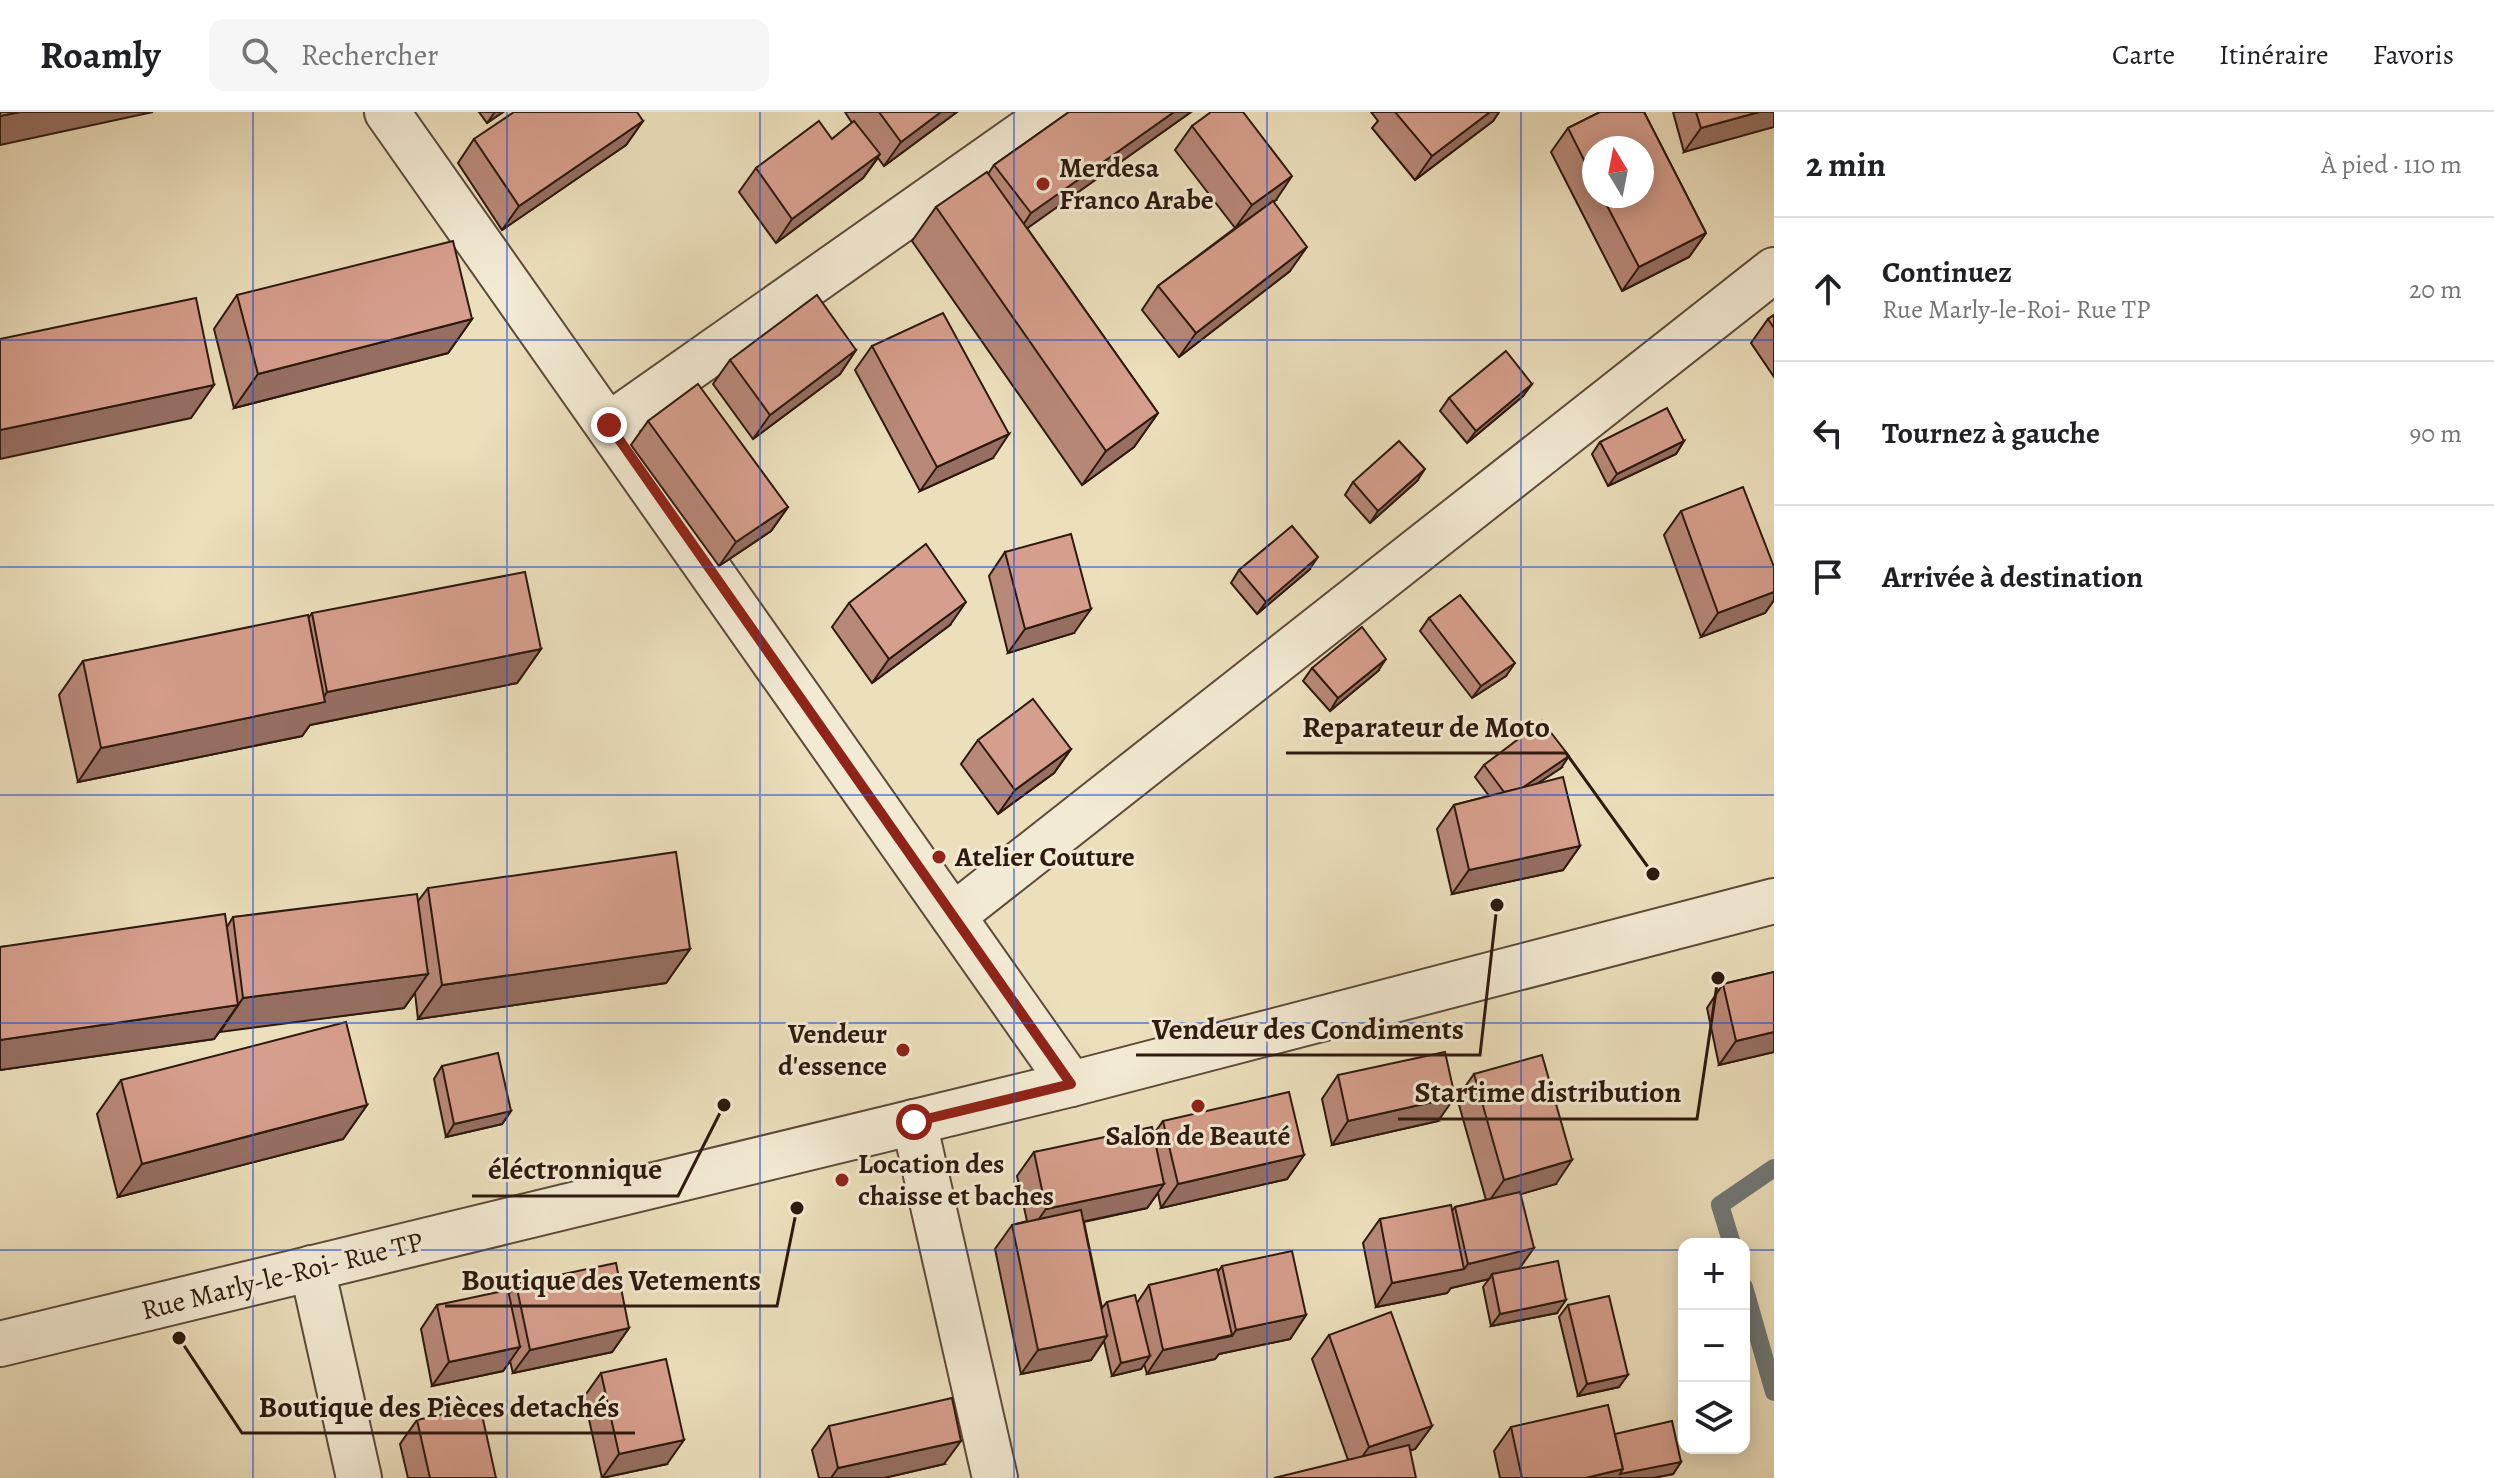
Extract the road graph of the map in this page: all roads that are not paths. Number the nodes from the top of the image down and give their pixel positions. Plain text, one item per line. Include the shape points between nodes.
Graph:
1 (387, 112) edge
2 (1054, 112) edge
3 (1774, 270) edge
4 (609, 425) junction
5 (1774, 901) edge
6 (953, 916) junction
7 (1071, 1084) junction
8 (914, 1122) junction
9 (312, 1268) junction
10 (0, 1344) edge
11 (359, 1478) edge
12 (995, 1478) edge

1 - 4 street
2 - 4 street
3 - 6 street
4 - 6 street
5 - 7 street, Rue Marly-le-Roi- Rue TP
6 - 7 street
7 - 8 street, Rue Marly-le-Roi- Rue TP
8 - 9 street, Rue Marly-le-Roi- Rue TP
8 - 12 street
9 - 10 street, Rue Marly-le-Roi- Rue TP
9 - 11 street

